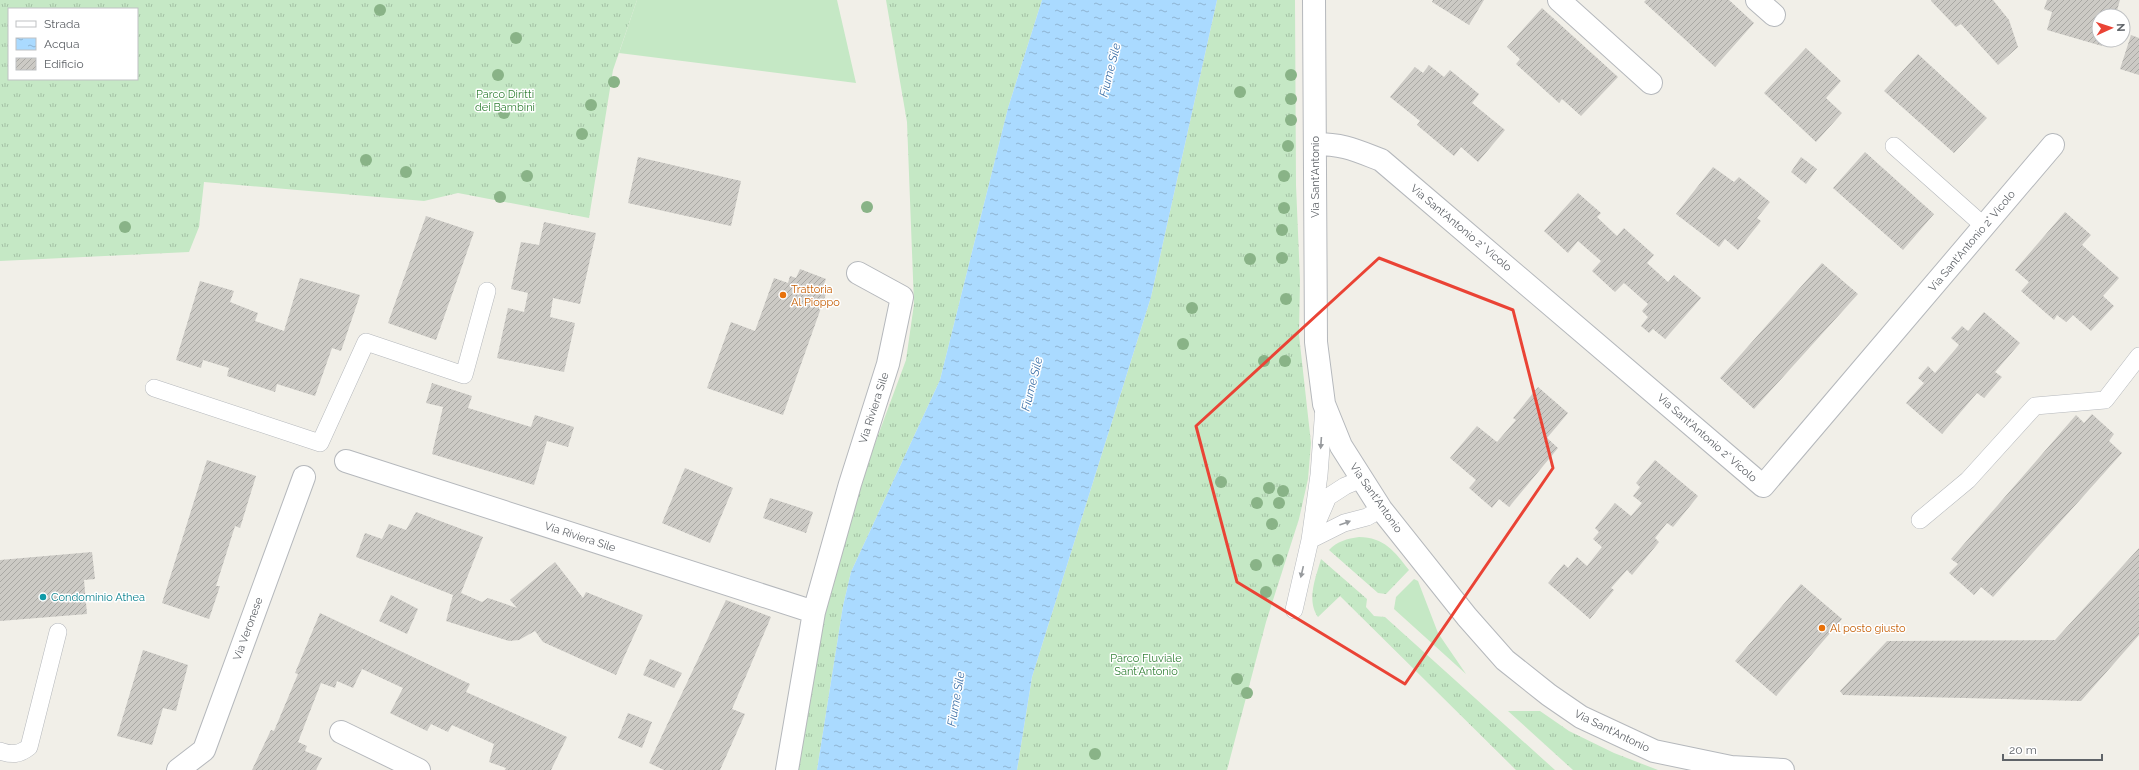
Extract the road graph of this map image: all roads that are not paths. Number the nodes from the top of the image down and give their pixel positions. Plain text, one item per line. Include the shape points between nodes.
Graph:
1 (1314, 0) edge
2 (1559, 0) edge
3 (1757, 0) edge
4 (1774, 15) dead end
5 (1651, 84) dead end
6 (1315, 144) junction
7 (2053, 145) dead end
8 (1894, 146) dead end
9 (1984, 226) junction
10 (858, 274) dead end
11 (487, 291) dead end
12 (2139, 356) edge
13 (154, 388) dead end
14 (1324, 404) junction
15 (346, 461) dead end
16 (304, 477) dead end
17 (1362, 479) junction
18 (1381, 510) junction
19 (1920, 520) dead end
20 (1310, 540) junction
21 (1294, 610) dead end
22 (814, 612) junction
23 (58, 632) dead end
24 (341, 732) dead end
25 (0, 751) edge
26 (178, 770) edge
27 (419, 770) edge
28 (787, 770) edge
29 (1783, 770) edge

1 - 6 street, Via Sant'Antonio
2 - 5 street
3 - 4 street
6 - 9 street, Via Sant'Antonio 2° Vicolo via 1354,148 1381,160 1763,486
6 - 14 street, Via Sant'Antonio via 1316,342
7 - 9 street, Via Sant'Antonio 2° Vicolo
8 - 9 lane
10 - 22 street, Via Riviera Sile via 902,297 888,364 850,484
11 - 13 lane via 464,375 366,342 320,443
12 - 19 lane via 2105,400 2035,406 1968,480
14 - 17 street, Via Sant'Antonio via 1341,446
14 -> 20 lane via 1319,474
15 - 22 street, Via Riviera Sile
16 - 26 street, Via Veronese via 204,750
17 - 18 street, Via Sant'Antonio
17 - 20 lane via 1344,486 1328,497
20 -> 18 lane via 1344,523
18 - 29 street, Via Sant'Antonio via 1504,660 1580,717 1654,751 1731,767
20 -> 21 lane
22 - 28 street, Via Riviera Sile
23 - 25 lane via 29,747 22,753
24 - 27 street

